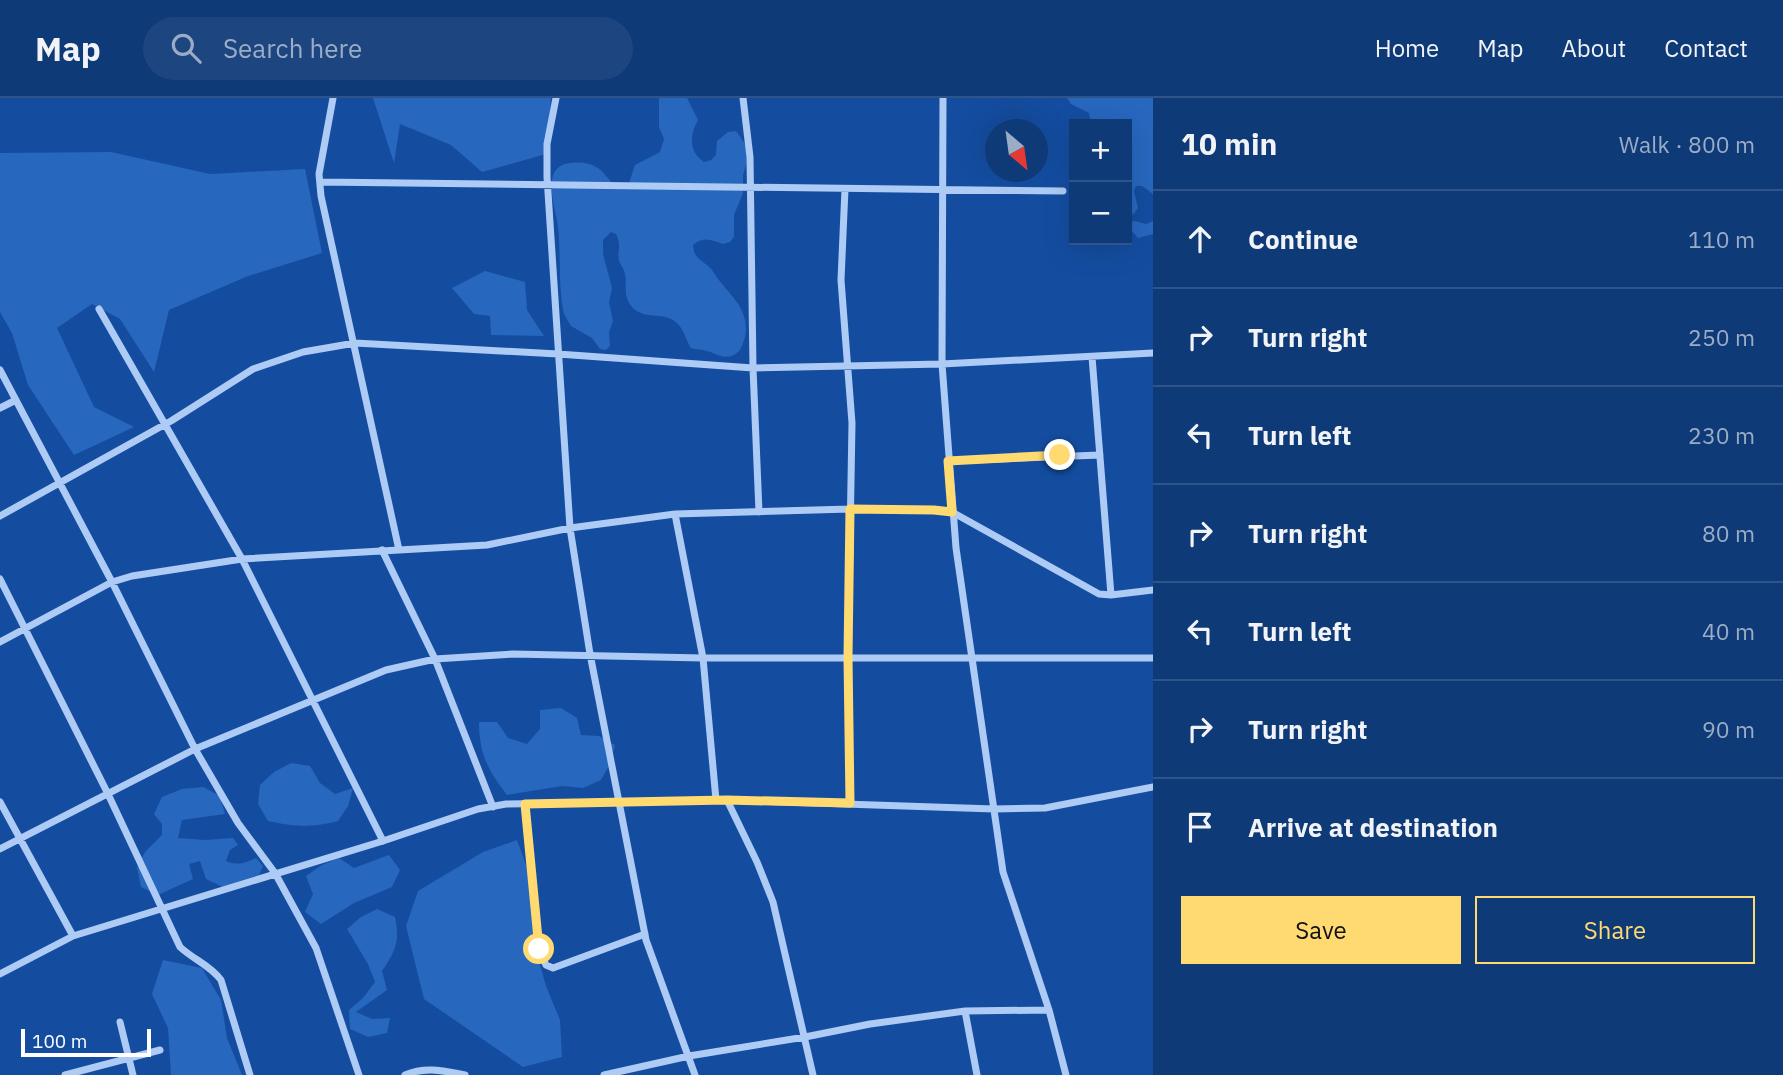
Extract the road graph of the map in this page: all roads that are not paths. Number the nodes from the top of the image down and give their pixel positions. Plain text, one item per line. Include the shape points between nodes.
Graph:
1 (333, 98) edge
2 (556, 98) edge
3 (743, 98) edge
4 (943, 98) edge
5 (320, 182) junction
6 (547, 185) junction
7 (750, 187) junction
8 (845, 189) junction
9 (942, 189) junction
10 (1063, 191) dead end
11 (99, 309) dead end
12 (355, 343) junction
13 (1153, 353) edge
14 (558, 354) junction
15 (1092, 357) junction
16 (942, 364) junction
17 (848, 365) junction
18 (753, 368) junction
19 (0, 370) edge
20 (16, 400) junction
21 (0, 408) edge
22 (165, 424) junction
23 (1100, 455) junction
24 (948, 461) junction
25 (59, 483) junction
26 (850, 509) junction
27 (759, 512) junction
28 (952, 512) junction
29 (676, 514) junction
30 (0, 516) edge
31 (570, 528) junction
32 (382, 550) junction
33 (399, 550) junction
34 (242, 559) junction
35 (0, 579) edge
36 (112, 582) junction
37 (1153, 590) edge
38 (1111, 595) junction
39 (25, 630) junction
40 (0, 642) edge
41 (590, 654) junction
42 (848, 657) junction
43 (972, 657) junction
44 (703, 658) junction
45 (1153, 658) edge
46 (435, 659) junction
47 (314, 700) junction
48 (195, 749) junction
49 (1153, 787) edge
50 (108, 794) junction
51 (716, 800) junction
52 (727, 800) junction
53 (0, 802) edge
54 (620, 802) junction
55 (850, 803) junction
56 (525, 804) junction
57 (493, 807) junction
58 (994, 809) junction
59 (19, 840) junction
60 (383, 841) junction
61 (0, 849) edge
62 (275, 873) junction
63 (160, 909) junction
64 (645, 934) junction
65 (73, 936) junction
66 (0, 974) edge
67 (1049, 1010) junction
68 (965, 1011) junction
69 (120, 1022) dead end
70 (805, 1037) junction
71 (160, 1049) dead end
72 (689, 1056) junction
73 (129, 1058) junction
74 (65, 1075) edge
75 (133, 1075) edge
76 (250, 1075) edge
77 (359, 1075) edge
78 (405, 1075) edge
79 (465, 1075) edge
80 (604, 1075) edge
81 (695, 1075) edge
82 (813, 1075) edge
83 (978, 1075) edge
84 (1066, 1075) edge

1 - 5 street
2 - 6 street via 547,144
3 - 7 street
4 - 9 street
5 - 6 street
5 - 12 street
6 - 7 street
6 - 14 street
7 - 8 street
7 - 18 street
8 - 9 street
8 - 17 street via 841,280
9 - 10 street
9 - 16 street
11 - 22 street
12 - 14 street
12 - 22 street via 303,352 253,369
12 - 33 street
13 - 15 street
14 - 18 street
14 - 31 street
15 - 16 street
15 - 23 street
16 - 17 street
16 - 24 street
17 - 18 street
17 - 26 street
18 - 27 street
19 - 20 street
20 - 21 street
20 - 25 street
22 - 25 street
22 - 34 street
23 - 24 street
23 - 38 street
24 - 28 street
25 - 30 street
25 - 36 street
26 - 27 street
26 - 28 street
26 - 42 street
27 - 29 street
28 - 38 street via 1099,594
28 - 43 street
29 - 31 street
29 - 44 street
31 - 33 street via 487,545
31 - 41 street
32 - 33 street
32 - 34 street
32 - 46 street
34 - 36 street
34 - 47 street
35 - 39 street
36 - 39 street
36 - 48 street
37 - 38 street
39 - 40 street
39 - 50 street
41 - 44 street
41 - 46 street
41 - 54 street
42 - 43 street
42 - 44 street
42 - 55 street
43 - 45 street
43 - 58 street
44 - 51 street
46 - 47 street via 386,670
46 - 57 street
47 - 48 street
47 - 60 street
48 - 50 street
48 - 62 street via 238,823
49 - 58 street via 1045,808
50 - 59 street
50 - 63 street
51 - 52 street
51 - 54 street
52 - 55 street
52 - 70 street via 773,902
53 - 59 street
54 - 56 street
54 - 64 street
55 - 58 street
56 - 57 street
56 - 64 street via 539,949 546,965 553,968
57 - 60 street
58 - 67 street via 1003,872
59 - 61 street
59 - 65 street
60 - 62 street
62 - 63 street
62 - 77 street via 316,948
63 - 65 street
63 - 76 street via 180,947 213,968 221,979
64 - 72 street
65 - 66 street
67 - 68 street
67 - 84 street
68 - 70 street
68 - 83 street
69 - 73 street
70 - 72 street
70 - 82 street
71 - 73 street
72 - 80 street
72 - 81 street
73 - 74 street
73 - 75 street
78 - 79 street via 433,1069

